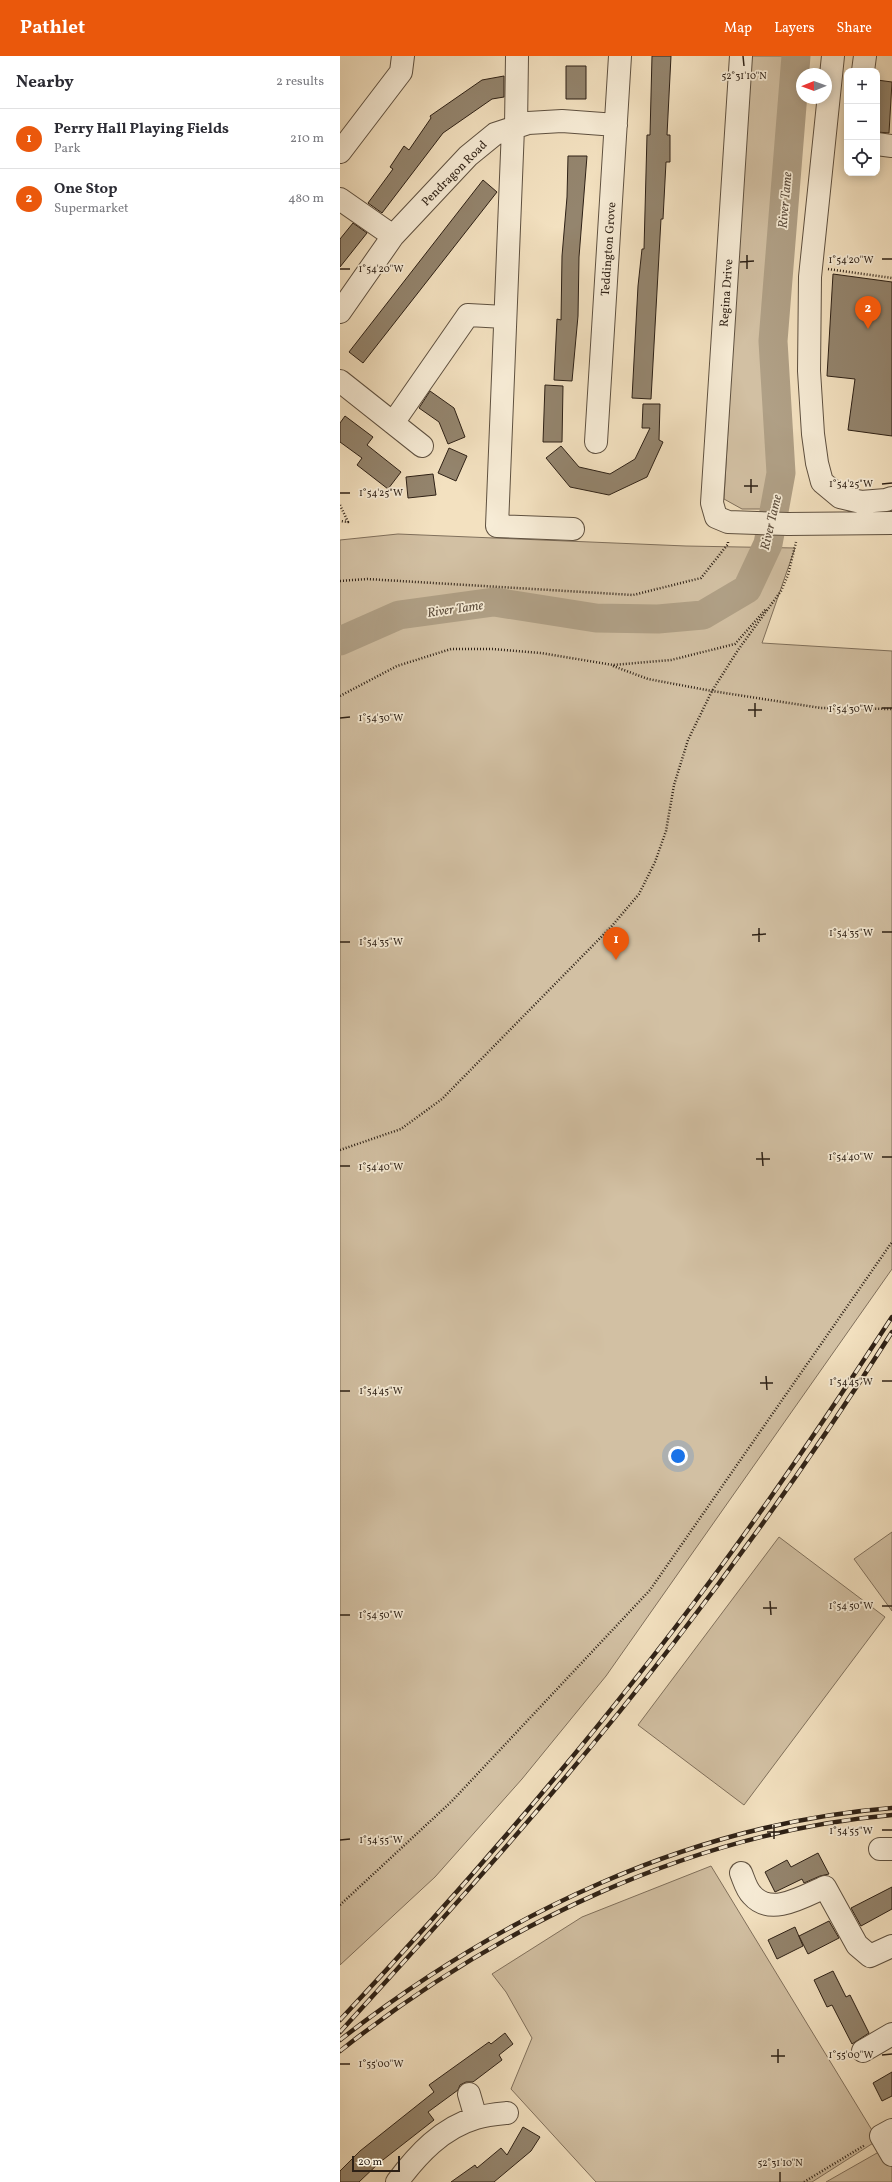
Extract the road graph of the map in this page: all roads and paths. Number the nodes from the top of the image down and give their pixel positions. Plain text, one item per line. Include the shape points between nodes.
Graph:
1 (403, 56) edge
2 (517, 56) edge
3 (620, 56) edge
4 (741, 56) edge
5 (833, 56) edge
6 (865, 56) edge
7 (863, 68) edge
8 (616, 125) junction
9 (514, 128) junction
10 (880, 144) edge
11 (892, 146) edge
12 (340, 152) edge
13 (340, 199) edge
14 (393, 236) junction
15 (812, 267) junction
16 (892, 278) edge
17 (340, 312) edge
18 (505, 317) junction
19 (340, 381) edge
20 (393, 423) junction
21 (596, 442) dead end
22 (422, 446) dead end
23 (892, 498) edge
24 (340, 505) edge
25 (340, 521) edge
26 (892, 523) edge
27 (794, 524) junction
28 (573, 529) dead end
29 (728, 544) dead end
30 (340, 581) edge
31 (775, 600) junction
32 (613, 665) junction
33 (712, 691) junction
34 (340, 696) edge
35 (892, 709) edge
36 (340, 1150) edge
37 (892, 1242) edge
38 (741, 1873) dead end
39 (340, 1905) edge
40 (892, 1946) edge
41 (892, 2034) edge
42 (863, 2051) dead end
43 (469, 2094) dead end
44 (507, 2113) dead end
45 (476, 2118) junction
46 (886, 2133) edge
47 (892, 2155) edge
48 (397, 2182) edge
49 (804, 2182) edge

1 - 12 street via 401,72
2 - 9 street
3 - 8 street, Teddington Grove
4 - 27 street, Regina Drive via 712,503 716,517 728,522
5 - 15 street
6 - 7 street
8 - 9 street, Pendragon Road via 562,121 528,123
8 - 21 street, Teddington Grove
9 - 14 street, Pendragon Road via 495,134 468,156
9 - 18 street
10 - 11 street
13 - 14 street
14 - 17 street, Pendragon Road
15 - 16 path
15 - 23 street via 809,371 816,463 822,482 840,497 861,502
18 - 20 street via 468,315
18 - 28 street via 497,526
19 - 20 street
20 - 22 street
24 - 25 path via 348,522
26 - 27 street
27 - 31 path via 788,575
29 - 30 path via 701,578 633,595 367,580
31 - 32 path via 735,644 671,660
31 - 33 path
32 - 33 path via 648,679
32 - 34 path via 541,653 451,649 397,666
33 - 35 path via 820,708
33 - 36 path via 688,740 674,786 666,832 639,894 611,927 442,1099 401,1129
37 - 39 path via 650,1590 452,1801
38 - 40 street via 752,1896 774,1905 783,1904 832,1884 857,1945 870,1956
41 - 42 street
43 - 45 street
44 - 45 street
45 - 48 street via 440,2136 416,2156
46 - 47 street
46 - 49 path

